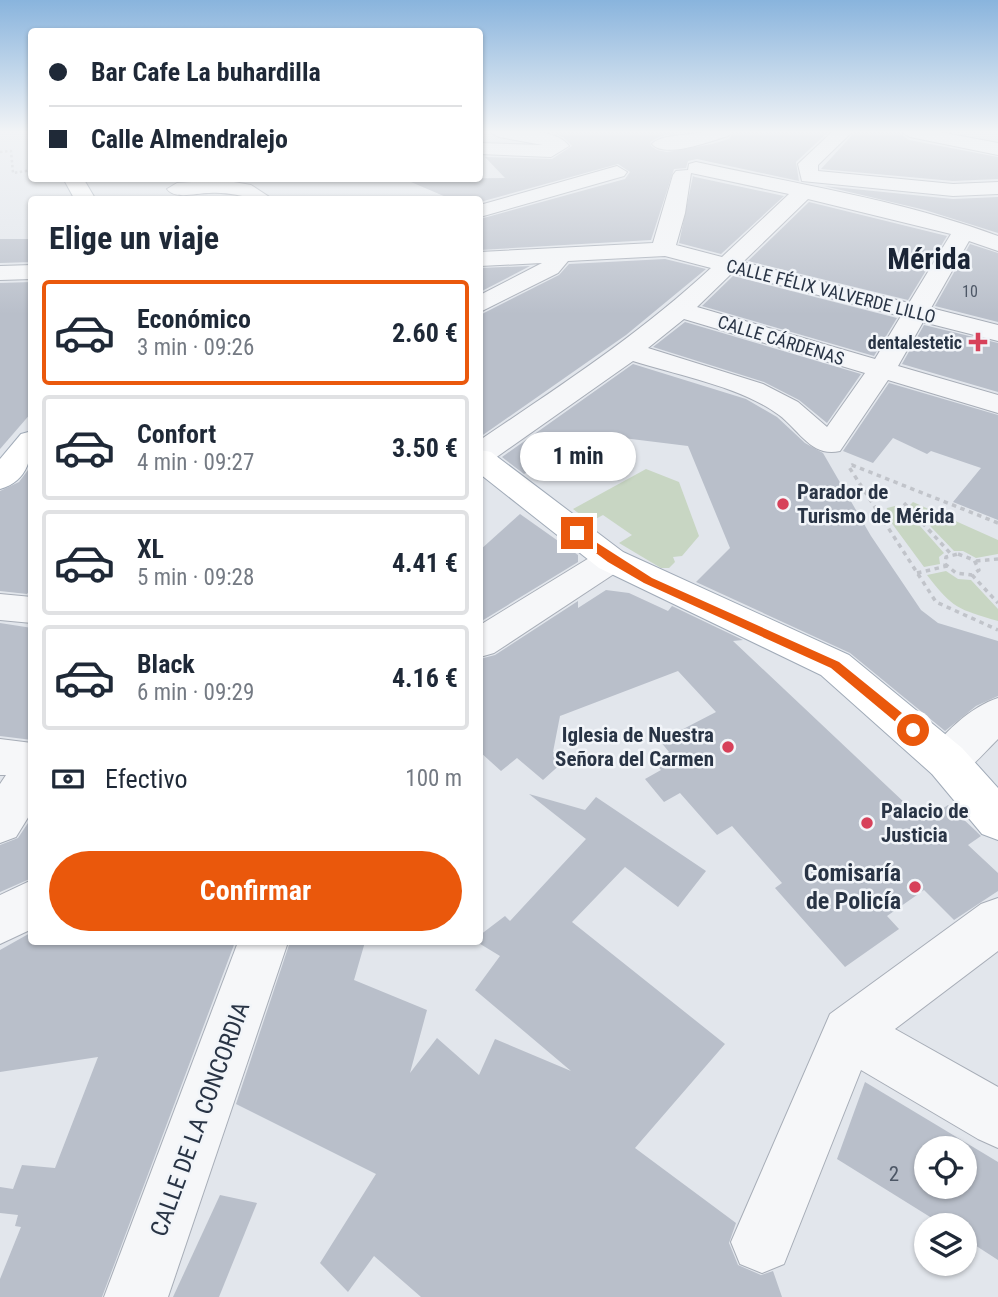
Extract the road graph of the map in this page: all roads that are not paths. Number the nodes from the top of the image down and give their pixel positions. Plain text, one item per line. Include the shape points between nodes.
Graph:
1 (529, 193) edge
2 (676, 193) edge
3 (798, 193) edge
4 (834, 193) edge
5 (988, 193) edge
6 (483, 210) edge
7 (960, 231) junction
8 (998, 244) edge
9 (665, 250) junction
10 (560, 256) junction
11 (483, 259) edge
12 (728, 266) junction
13 (0, 272) edge
14 (28, 272) edge
15 (483, 303) edge
16 (680, 310) junction
17 (916, 312) junction
18 (998, 333) edge
19 (629, 351) junction
20 (883, 369) junction
21 (998, 404) edge
22 (28, 445) edge
23 (483, 454) edge
24 (483, 458) edge
25 (0, 479) edge
26 (611, 560) junction
27 (483, 641) edge
28 (998, 714) edge
29 (0, 757) edge
30 (28, 760) edge
31 (947, 761) junction
32 (28, 778) edge
33 (998, 820) edge
34 (0, 823) edge
35 (28, 905) edge
36 (0, 921) edge
37 (998, 921) edge
38 (262, 945) edge
39 (849, 1033) junction
40 (998, 1119) edge
41 (761, 1242) dead end
42 (136, 1297) edge

1 - 6 street
2 - 9 street via 676,208 663,234
3 - 12 street
4 - 7 street
5 - 7 street
7 - 8 street
7 - 17 street
9 - 10 street, CALLE FÉLIX VALVERDE LILLO
9 - 12 street, CALLE FÉLIX VALVERDE LILLO
10 - 11 street, CALLE FÉLIX VALVERDE LILLO
10 - 15 street via 550,268
12 - 16 street
12 - 17 street, CALLE FÉLIX VALVERDE LILLO
13 - 14 street
16 - 19 street
16 - 20 street, CALLE CÁRDENAS
17 - 18 street, CALLE FÉLIX VALVERDE LILLO
17 - 20 street
19 - 20 street via 753,390 788,408 829,445
19 - 23 street
20 - 21 street, CALLE CÁRDENAS
22 - 25 main road
24 - 26 main road
26 - 27 street
26 - 31 main road via 835,665
28 - 31 street
29 - 30 street
31 - 33 main road
32 - 34 street
35 - 36 street
37 - 39 street
38 - 42 street, CALLE DE LA CONCORDIA
39 - 40 street
39 - 41 street

